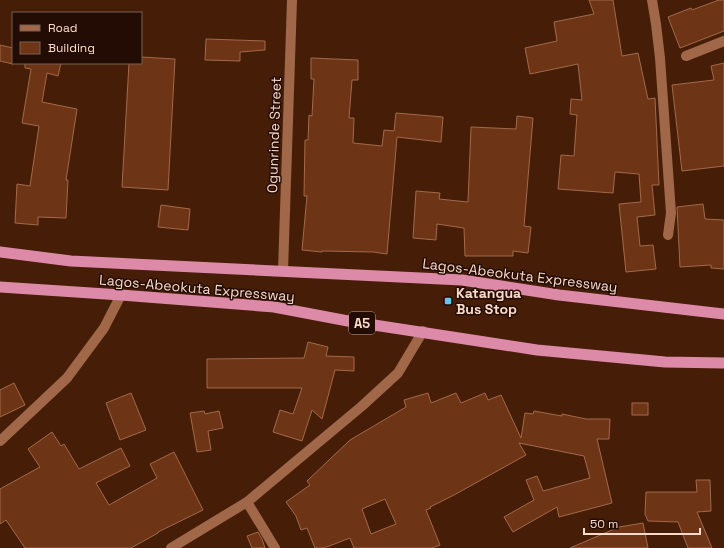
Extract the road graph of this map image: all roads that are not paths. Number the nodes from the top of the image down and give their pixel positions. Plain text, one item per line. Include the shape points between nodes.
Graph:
1 (292, 0) edge
2 (652, 0) edge
3 (724, 41) edge
4 (686, 56) dead end
5 (668, 236) dead end
6 (0, 252) edge
7 (283, 271) junction
8 (0, 287) edge
9 (120, 295) junction
10 (724, 314) edge
11 (423, 331) junction
12 (724, 363) edge
13 (0, 441) edge
14 (247, 502) junction
15 (171, 548) edge
16 (275, 548) edge

1 - 7 street, Ogunrinde Street
2 - 5 street via 659,51 671,213
3 - 4 street
6 - 7 highway, Lagos-Abeokuta Expressway via 71,261
7 - 10 highway, Lagos-Abeokuta Expressway via 462,280
8 - 9 highway, Lagos-Abeokuta Expressway / A5
9 - 11 highway, Lagos-Abeokuta Expressway / A5 via 274,307 348,321
9 - 13 street via 104,328 67,378
11 - 12 highway, Lagos-Abeokuta Expressway / A5 via 537,350 665,362
11 - 14 street via 398,373
14 - 15 street
14 - 16 street

